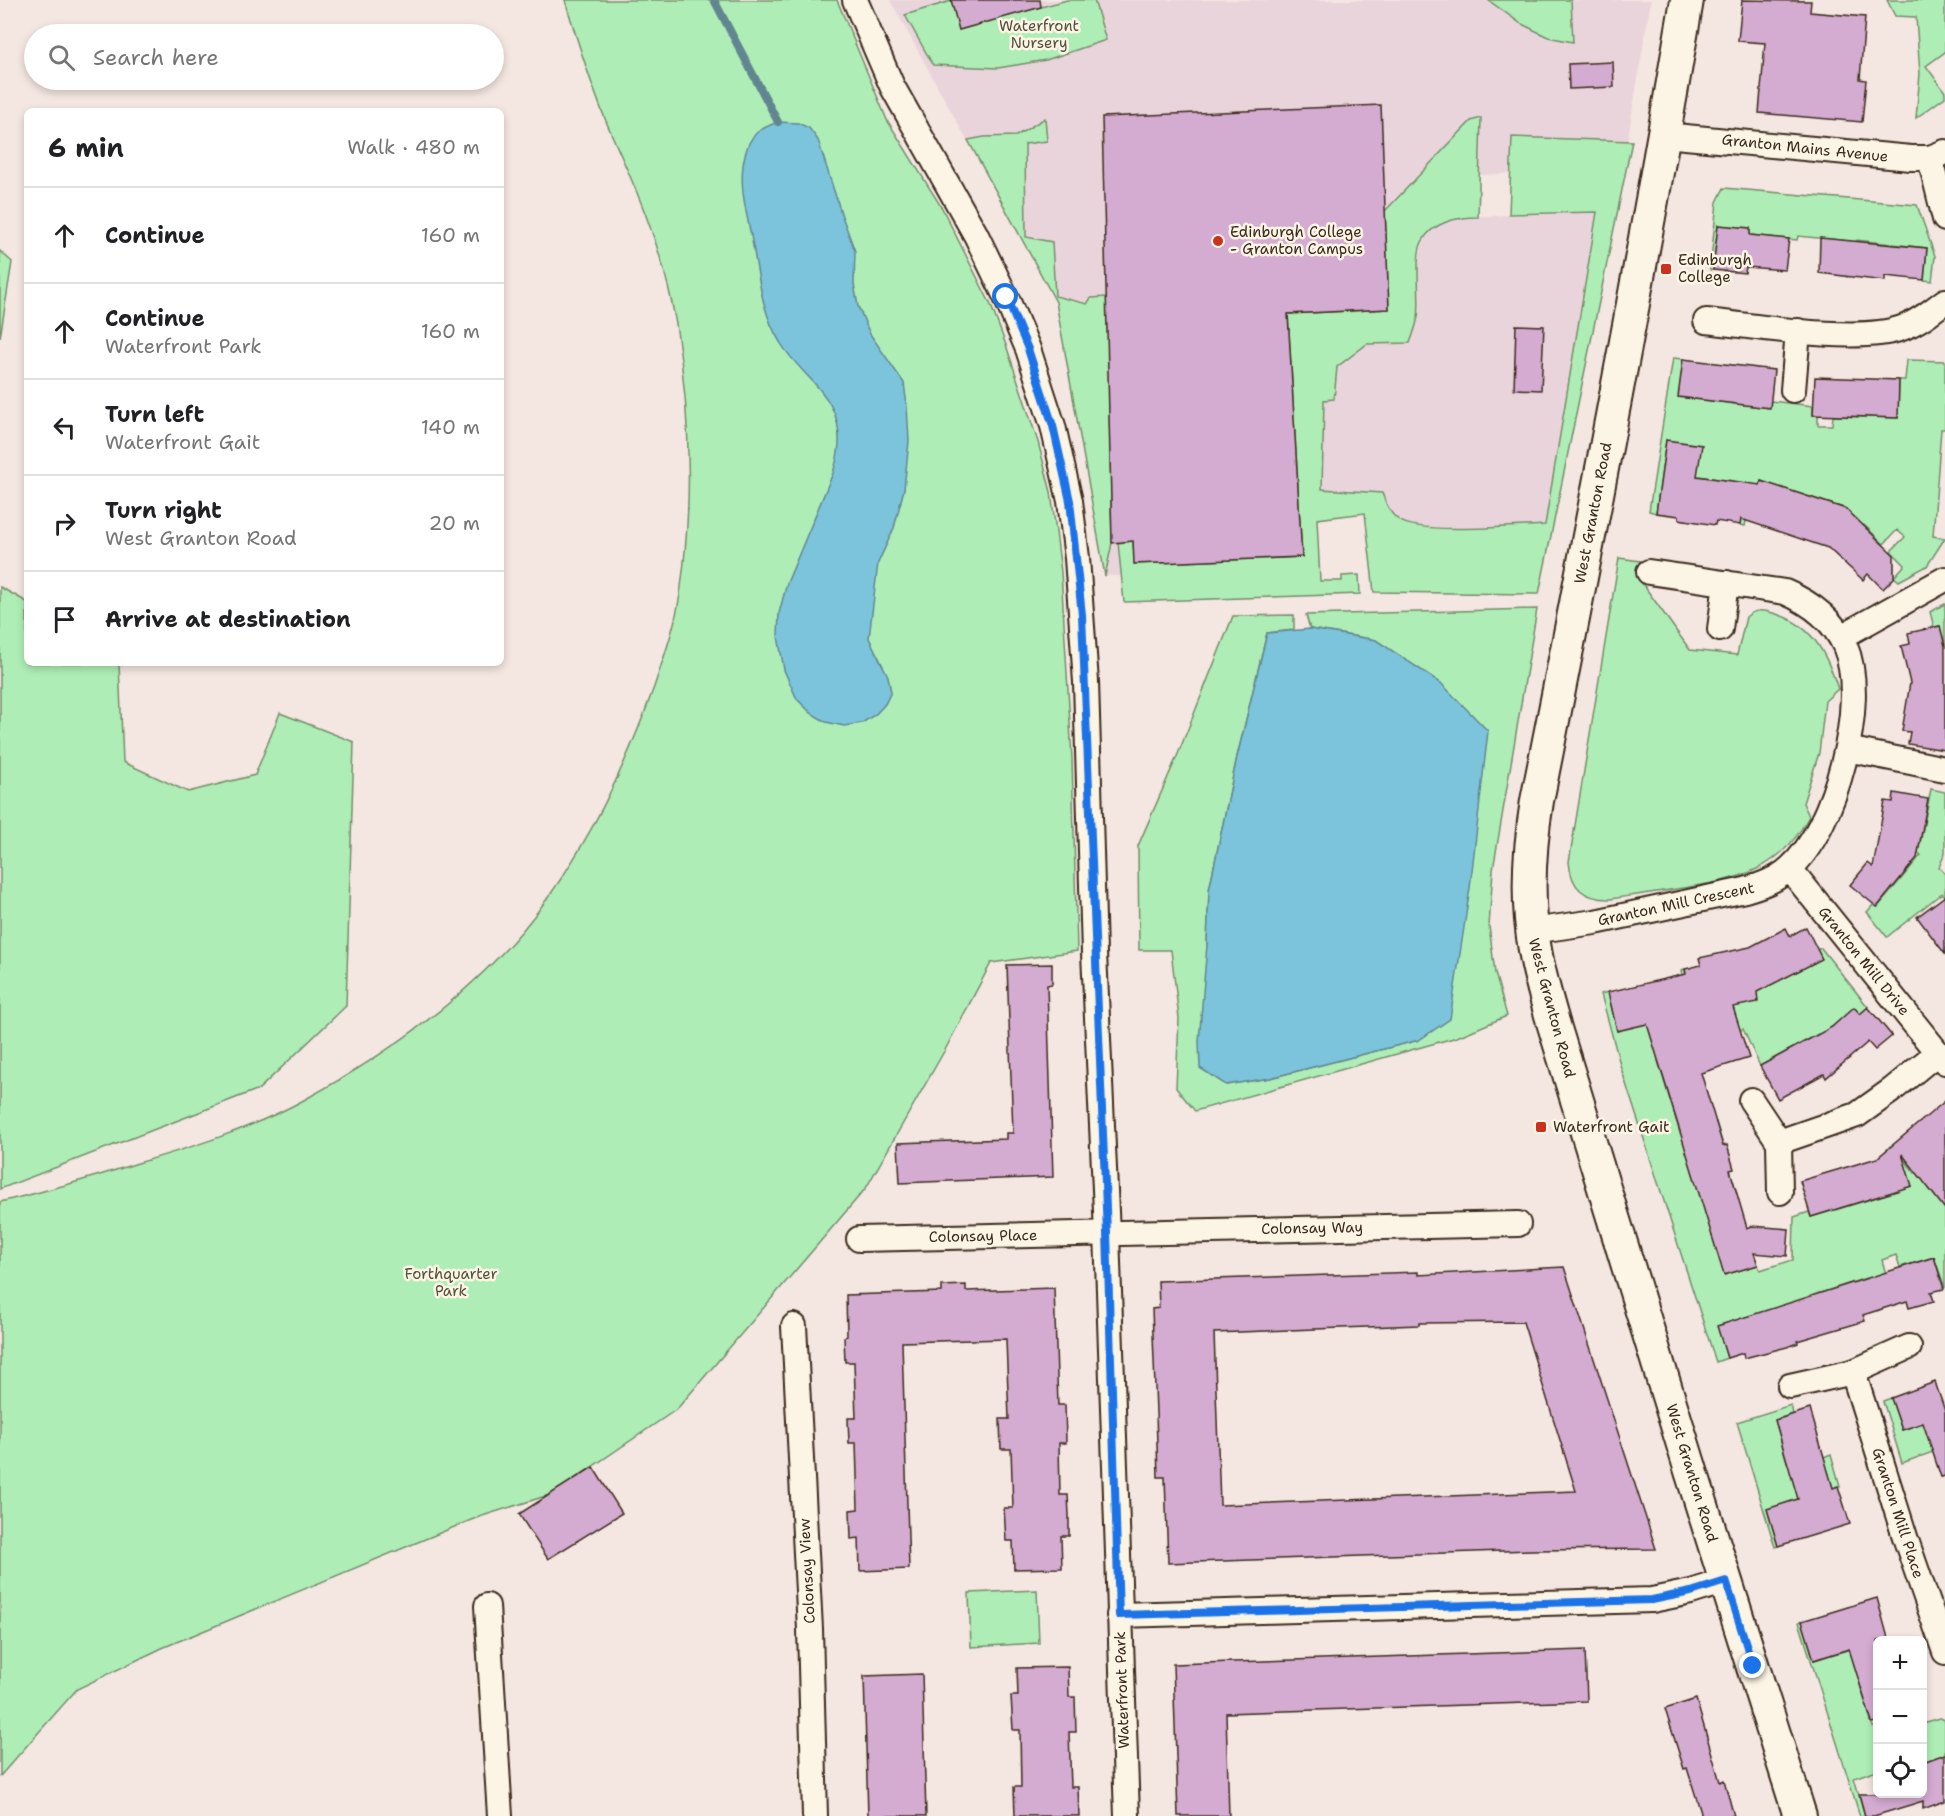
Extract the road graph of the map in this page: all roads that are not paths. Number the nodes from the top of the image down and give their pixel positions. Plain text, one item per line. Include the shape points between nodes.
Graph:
1 (855, 0) edge
2 (1687, 0) edge
3 (1664, 135) junction
4 (1938, 155) edge
5 (1945, 219) edge
6 (1945, 301) edge
7 (1706, 321) dead end
8 (1798, 331) junction
9 (1793, 390) dead end
10 (1649, 572) dead end
11 (1945, 579) edge
12 (1726, 583) junction
13 (1720, 629) dead end
14 (1840, 637) junction
15 (1847, 749) junction
16 (1945, 769) edge
17 (1790, 869) junction
18 (1532, 931) junction
19 (1941, 1057) edge
20 (1751, 1100) dead end
21 (1779, 1142) junction
22 (1780, 1192) dead end
23 (1518, 1224) dead end
24 (1107, 1233) junction
25 (859, 1239) dead end
26 (794, 1326) dead end
27 (1909, 1347) dead end
28 (1853, 1372) junction
29 (1790, 1386) dead end
30 (1726, 1581) junction
31 (487, 1606) dead end
32 (1119, 1615) junction
33 (1945, 1652) edge
34 (500, 1816) edge
35 (815, 1816) edge
36 (1127, 1816) edge
37 (1800, 1816) edge

1 - 24 street, Waterfront Park via 910,122 976,235 1006,297 1053,426 1070,501 1087,693
2 - 3 street, West Granton Road
3 - 4 street, Granton Mains Avenue via 1879,156
3 - 18 street, West Granton Road via 1534,820 1528,886
4 - 5 street
6 - 8 street via 1917,321 1887,332
7 - 8 street
8 - 9 street
10 - 12 street, Granton Mill Crescent
11 - 14 street
12 - 13 street
12 - 14 street, Granton Mill Crescent via 1785,592 1805,600
14 - 15 street, Granton Mill Crescent via 1850,659 1854,697
15 - 16 street
15 - 17 street, Granton Mill Crescent via 1828,807
17 - 18 street, Granton Mill Crescent via 1763,885 1745,890 1595,922
17 - 19 street, Granton Mill Drive
18 - 30 street, West Granton Road via 1553,1022
19 - 21 street, Granton Mill Drive via 1857,1115
20 - 21 street
21 - 22 street
23 - 24 street, Colonsay Way
24 - 25 street, Colonsay Place
24 - 32 street, Waterfront Park
26 - 35 street, Colonsay View via 810,1629
27 - 28 street
28 - 29 street
28 - 33 street, Granton Mill Place
30 - 32 street via 1652,1600
30 - 37 street, West Granton Road
31 - 34 street
32 - 36 street, Waterfront Park

